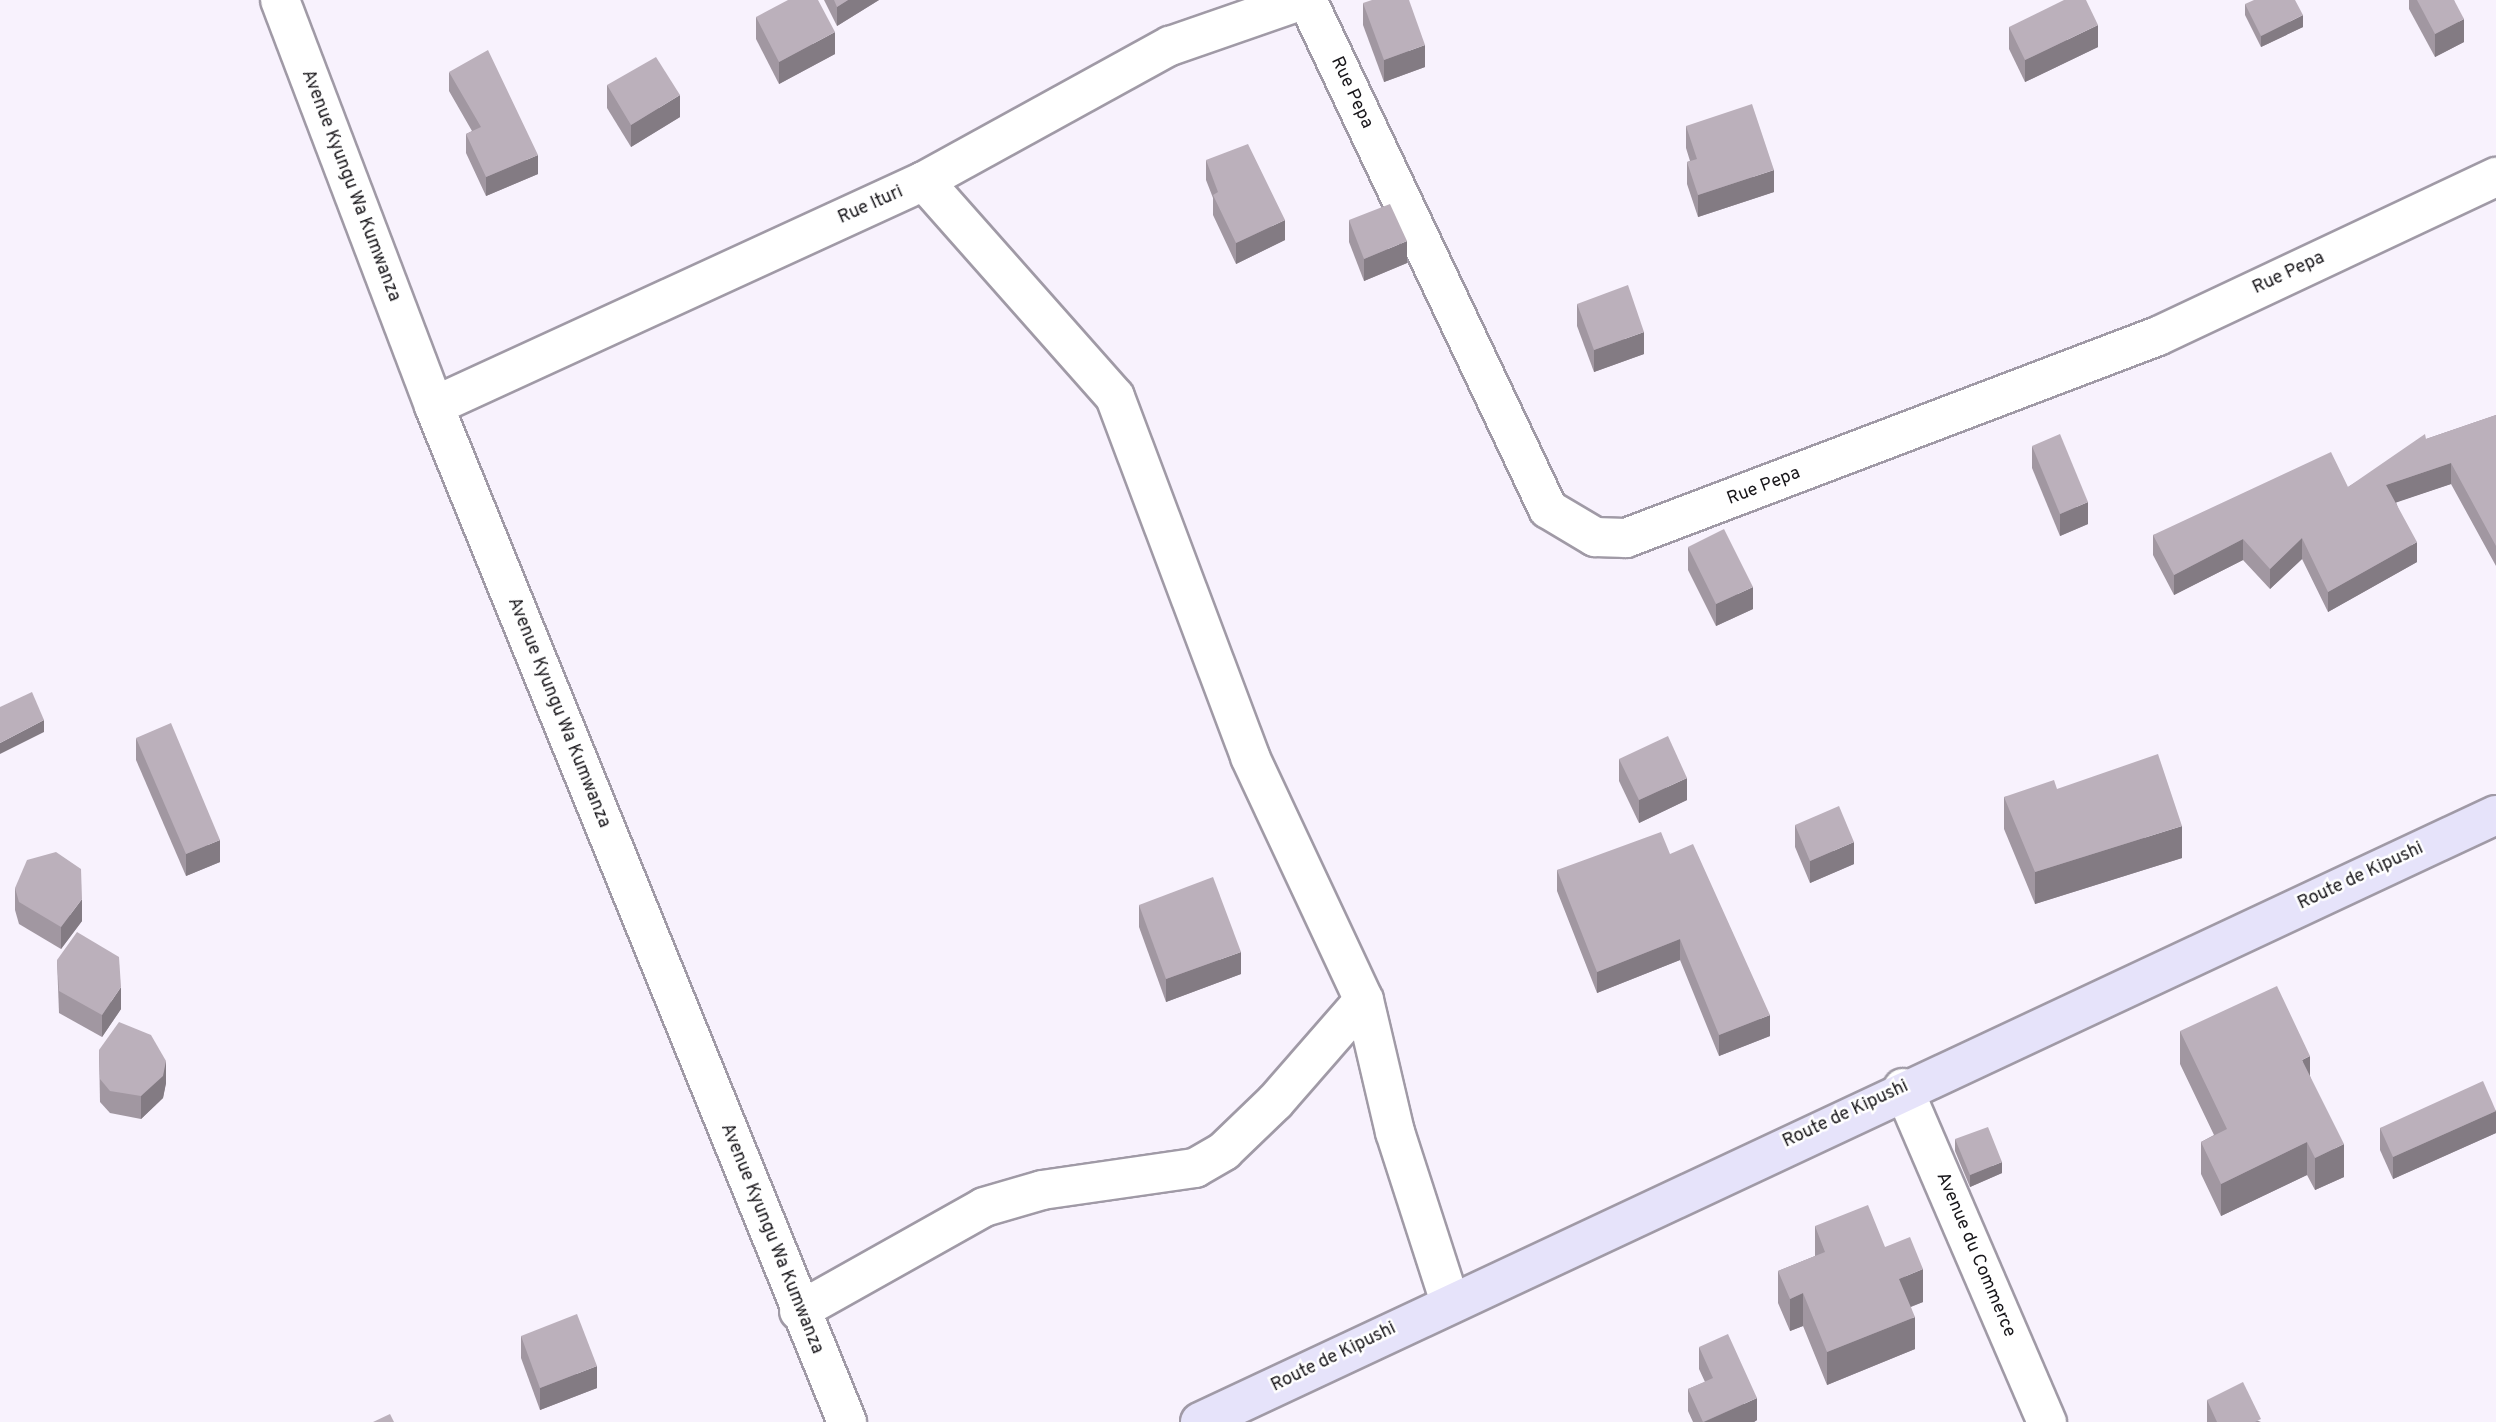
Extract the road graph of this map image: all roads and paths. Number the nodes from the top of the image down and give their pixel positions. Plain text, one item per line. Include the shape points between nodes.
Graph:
1 (280, 0) edge
2 (1305, 0) edge
3 (2496, 177) edge
4 (924, 181) junction
5 (434, 406) junction
6 (2496, 815) edge
7 (1364, 1000) junction
8 (1903, 1088) junction
9 (1451, 1301) junction
10 (799, 1311) junction
11 (1214, 1419) edge
12 (848, 1422) edge
13 (2048, 1422) edge

1 - 5 street, Avenue Kyungu Wa Kumwanza
2 - 3 street, Rue Pepa via 1548,509 1595,537 1626,538 2158,336
2 - 4 street, Rue Ituri via 1170,46
4 - 5 street, Rue Ituri
4 - 7 street via 1115,397 1250,757
5 - 10 street, Avenue Kyungu Wa Kumwanza
6 - 8 main road, Route de Kipushi
7 - 9 street via 1395,1132
7 - 10 street via 1275,1102 1224,1151 1195,1168 1042,1190 984,1208
8 - 9 main road, Route de Kipushi
8 - 13 street, Avenue du Commerce
9 - 11 main road, Route de Kipushi
10 - 12 street, Avenue Kyungu Wa Kumwanza

